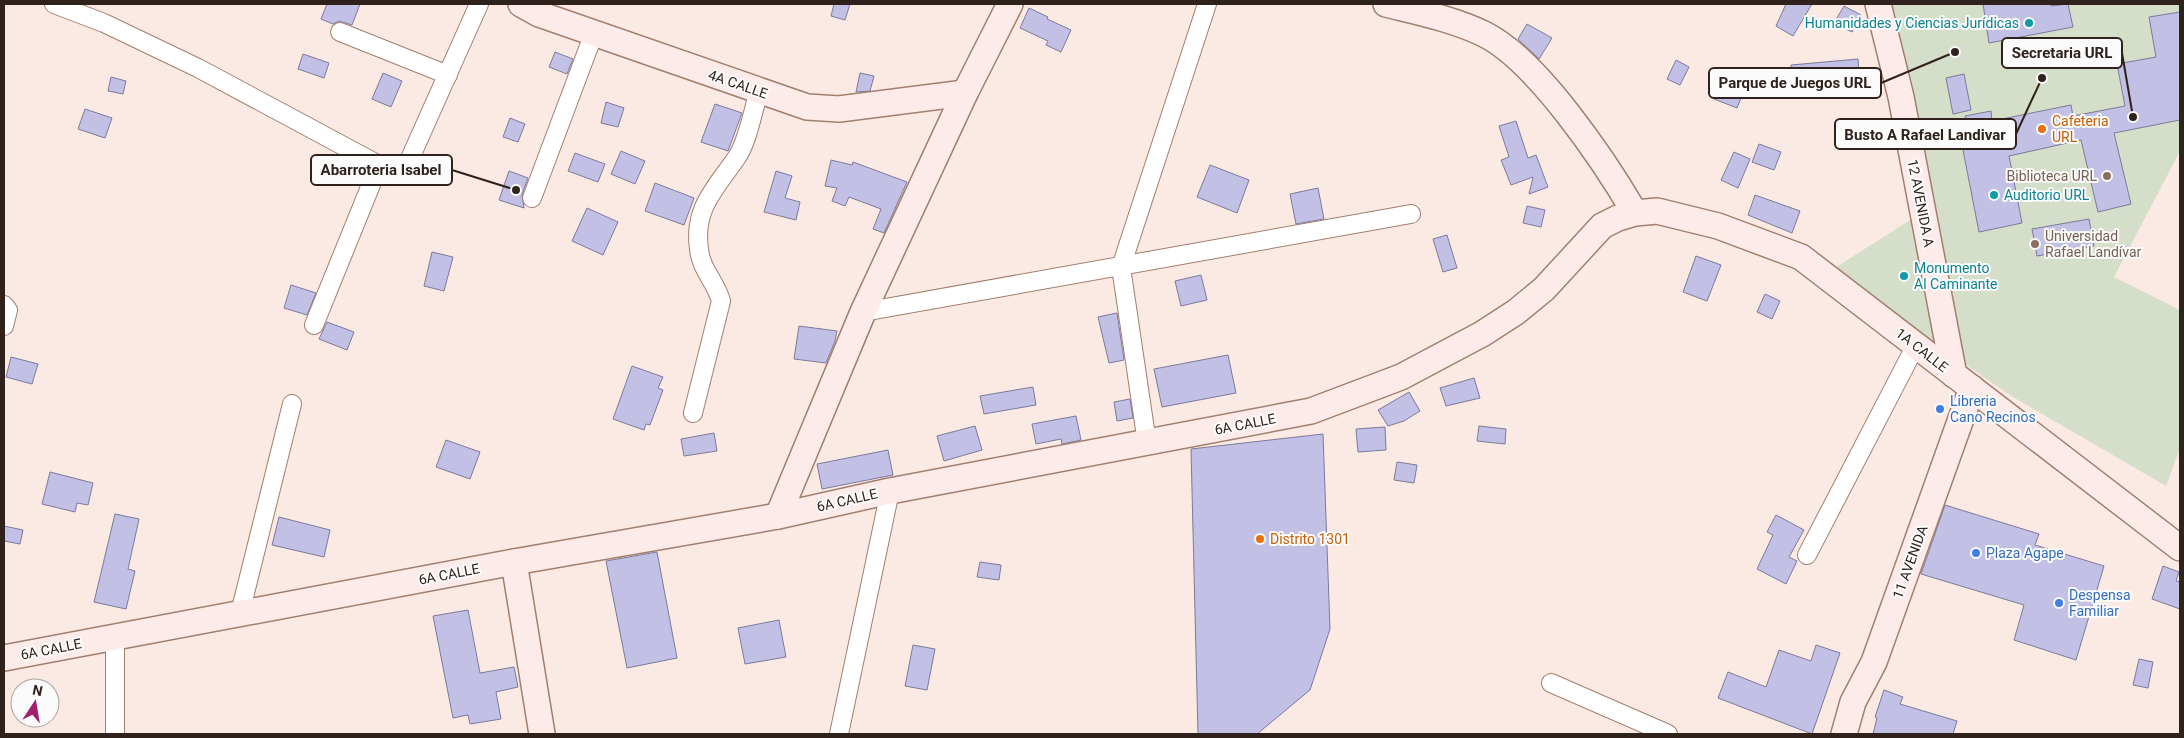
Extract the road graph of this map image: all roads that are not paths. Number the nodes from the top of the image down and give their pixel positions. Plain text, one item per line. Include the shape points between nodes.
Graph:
1 (54, 4) edge
2 (479, 4) edge
3 (521, 4) edge
4 (1010, 4) edge
5 (1208, 4) edge
6 (1386, 4) edge
7 (1878, 4) edge
8 (340, 32) dead end
9 (594, 33) junction
10 (448, 75) junction
11 (759, 91) junction
12 (965, 94) junction
13 (379, 164) junction
14 (532, 198) dead end
15 (1636, 213) junction
16 (1411, 214) dead end
17 (1121, 267) junction
18 (863, 312) junction
19 (314, 325) dead end
20 (1916, 345) junction
21 (1963, 381) junction
22 (292, 404) dead end
23 (693, 413) dead end
24 (1147, 443) junction
25 (890, 490) junction
26 (778, 516) junction
27 (2180, 548) edge
28 (1807, 555) dead end
29 (514, 562) junction
30 (240, 614) junction
31 (115, 637) junction
32 (4, 658) edge
33 (1551, 683) dead end
34 (115, 734) edge
35 (542, 734) edge
36 (839, 734) edge
37 (1668, 734) edge
38 (1844, 734) edge

1 - 13 street via 104,23 198,68
2 - 10 street
3 - 9 main road, 4A CALLE via 539,14
4 - 12 main road
5 - 17 street
6 - 15 main road via 1458,23 1486,34 1510,51 1570,116
7 - 21 main road, 12 AVENIDA A
8 - 10 street
9 - 11 main road, 4A CALLE
9 - 14 street
10 - 13 street via 408,162 395,169
11 - 12 main road, 4A CALLE via 807,107 839,109
11 - 23 street via 741,148 717,183 697,229 702,267 717,288 721,301
12 - 18 main road
13 - 19 street
15 - 20 main road, 1A CALLE via 1657,211 1682,216 1743,234 1801,257
15 - 24 main road, 6A CALLE via 1602,226 1544,289 1516,312 1401,377 1311,411
16 - 17 street
17 - 18 street
17 - 24 street
18 - 26 main road
20 - 21 main road, 1A CALLE
20 - 28 street
21 - 27 main road, 1A CALLE
21 - 38 main road, 11 AVENIDA via 1874,662 1853,702
22 - 30 street
24 - 25 main road, 6A CALLE
25 - 26 main road, 6A CALLE
25 - 36 street
26 - 29 main road, 6A CALLE
29 - 30 main road, 6A CALLE
29 - 35 main road
30 - 31 main road, 6A CALLE
31 - 32 main road, 6A CALLE
31 - 34 street
33 - 37 street

